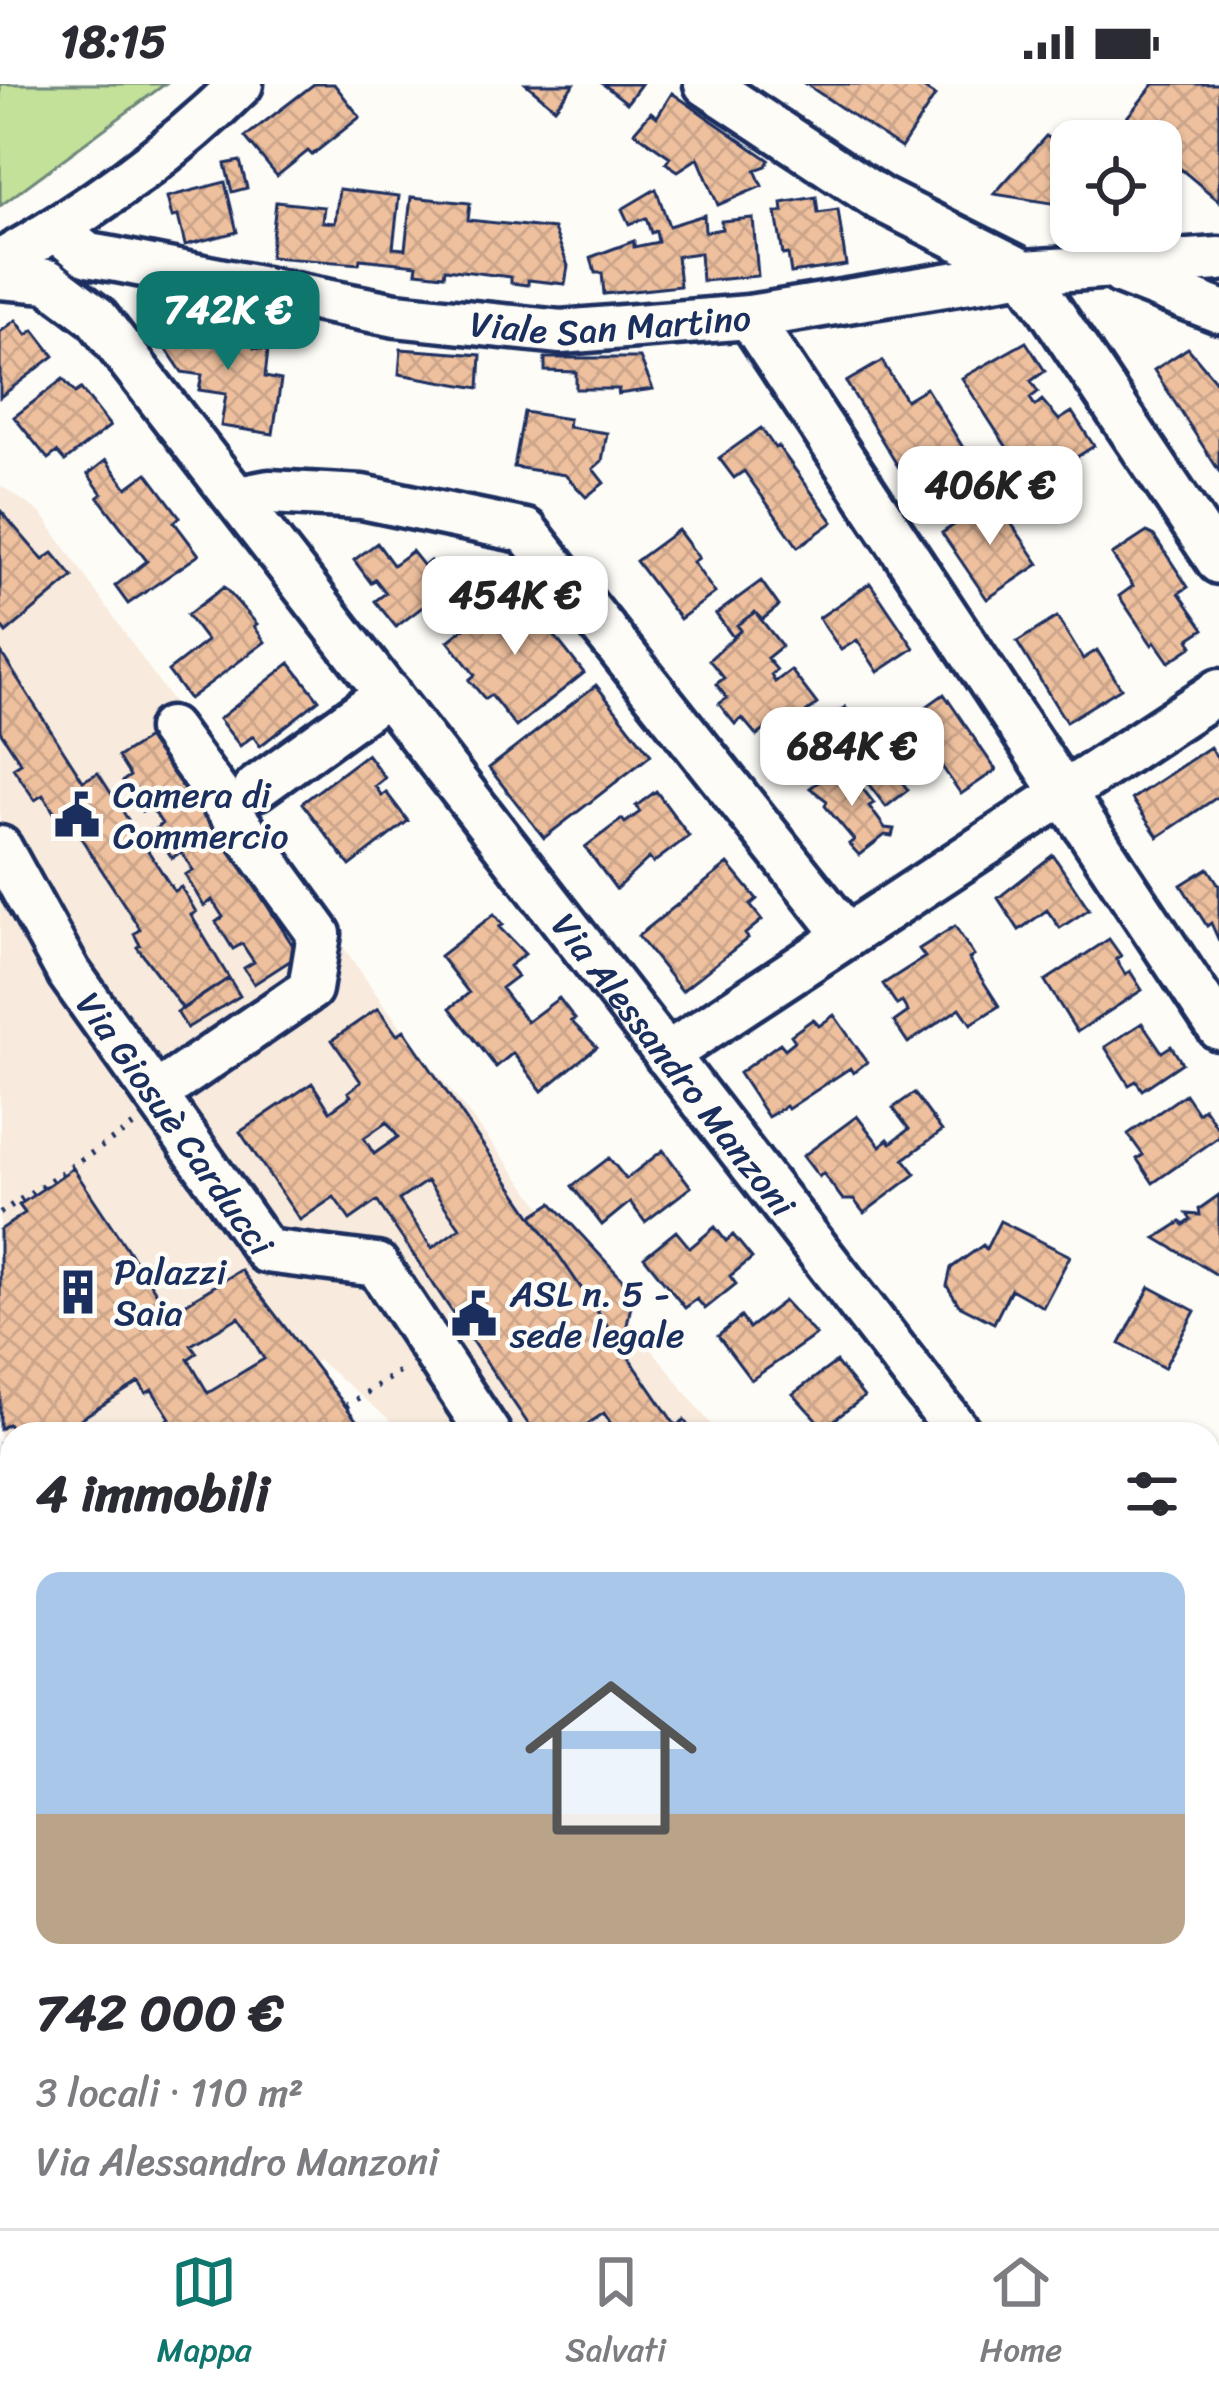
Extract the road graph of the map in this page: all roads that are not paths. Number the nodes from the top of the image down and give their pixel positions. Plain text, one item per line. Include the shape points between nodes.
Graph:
1 (241, 84) edge
2 (706, 84) edge
3 (880, 200) junction
4 (56, 230) junction
5 (117, 260) junction
6 (1219, 260) edge
7 (0, 262) edge
8 (1109, 268) junction
9 (1025, 272) junction
10 (0, 277) edge
11 (935, 286) junction
12 (1219, 311) edge
13 (749, 316) junction
14 (96, 317) junction
15 (238, 498) junction
16 (1219, 562) edge
17 (1219, 691) edge
18 (388, 693) junction
19 (170, 729) dead end
20 (256, 788) dead end
21 (1064, 793) junction
22 (0, 848) edge
23 (847, 936) junction
24 (1219, 1028) edge
25 (666, 1055) junction
26 (159, 1101) junction
27 (481, 1422) edge
28 (951, 1422) edge

1 - 4 street
2 - 3 street
3 - 9 street
3 - 11 street via 932,247
4 - 5 street, Viale San Martino via 88,255
4 - 7 street
5 - 13 street, Viale San Martino via 397,315 561,332
5 - 14 street
6 - 8 street, Viale San Martino
8 - 9 street, Viale San Martino
8 - 12 street
9 - 11 street, Viale San Martino
9 - 16 street
10 - 14 street, Via Alessandro Manzoni via 48,281
11 - 13 street, Viale San Martino
13 - 21 street
14 - 15 street, Via Alessandro Manzoni
15 - 18 street, Via Alessandro Manzoni
15 - 23 street via 362,497 526,531
17 - 21 street
18 - 20 street
18 - 25 street, Via Alessandro Manzoni
19 - 26 street via 319,934 310,989
21 - 23 street
21 - 24 street
22 - 26 street, Via Giosuè Carducci via 69,973
23 - 25 street
25 - 28 street, Via Alessandro Manzoni
26 - 27 street, Via Giosuè Carducci via 266,1251 377,1265

